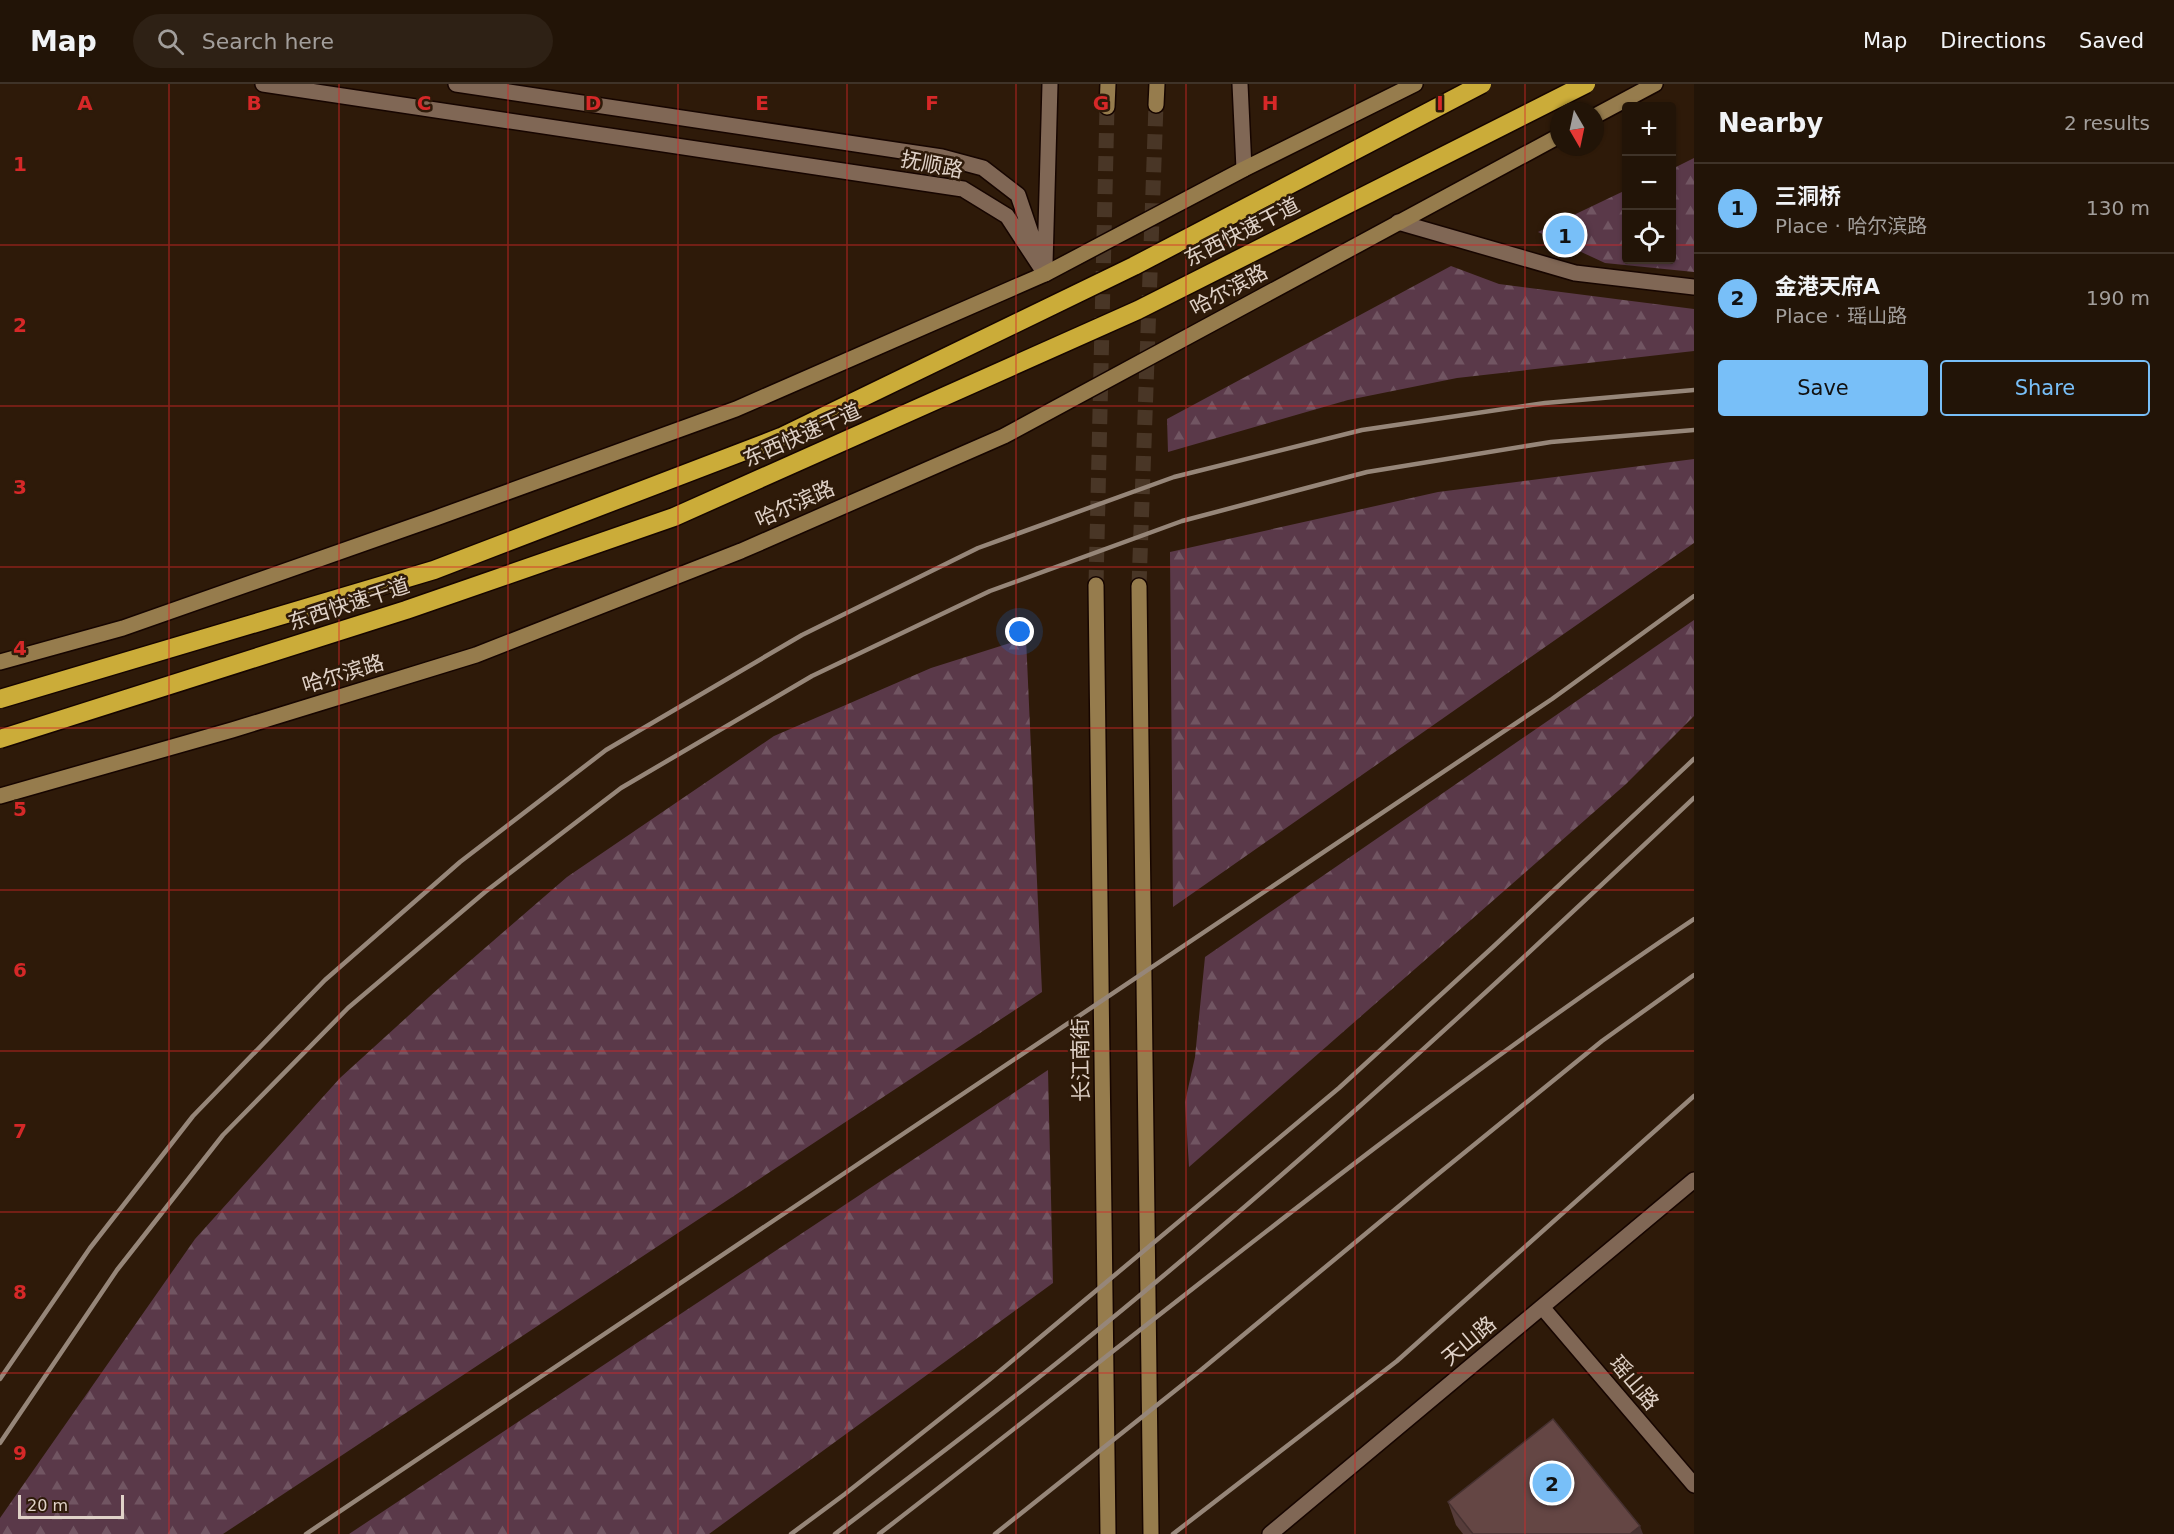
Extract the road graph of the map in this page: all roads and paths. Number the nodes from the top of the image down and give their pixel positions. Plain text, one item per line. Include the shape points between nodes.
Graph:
1 (263, 84) edge
2 (456, 84) edge
3 (1050, 84) edge
4 (1108, 84) edge
5 (1157, 84) edge
6 (1240, 84) edge
7 (1415, 84) edge
8 (1482, 84) edge
9 (1586, 84) edge
10 (1655, 84) edge
11 (1156, 105) tunnel mouth
12 (1107, 107) tunnel mouth
13 (1604, 111) edge
14 (1550, 141) edge
15 (1245, 169) junction
16 (1398, 222) junction
17 (1045, 274) junction
18 (1694, 288) edge
19 (1096, 585) tunnel mouth
20 (1139, 586) tunnel mouth
21 (0, 662) edge
22 (0, 699) edge
23 (0, 739) edge
24 (0, 796) edge
25 (1694, 1180) edge
26 (1542, 1307) junction
27 (1694, 1485) edge
28 (1108, 1534) edge
29 (1151, 1534) edge
30 (1270, 1534) edge

1 - 17 street, 抚顺路 via 963,189 1006,216
2 - 17 street, 抚顺路 via 942,157 983,168 1018,195
3 - 17 street
4 - 12 main road
5 - 11 main road
6 - 15 street
7 - 15 main road
8 - 22 highway, 东西快速干道, bridge via 1134,266 781,437 434,570
9 - 23 highway, 东西快速干道, bridge via 1138,310 675,517 406,610
10 - 13 main road
14 - 16 main road, 哈尔滨路
15 - 17 main road
16 - 18 street via 1575,273
16 - 24 main road, 哈尔滨路 via 1005,436 741,550 476,655
17 - 21 main road via 736,409 123,628
19 - 28 main road, 长江南街
20 - 29 main road
25 - 26 street, 天山路
26 - 27 street, 瑶山路
26 - 30 street, 天山路

